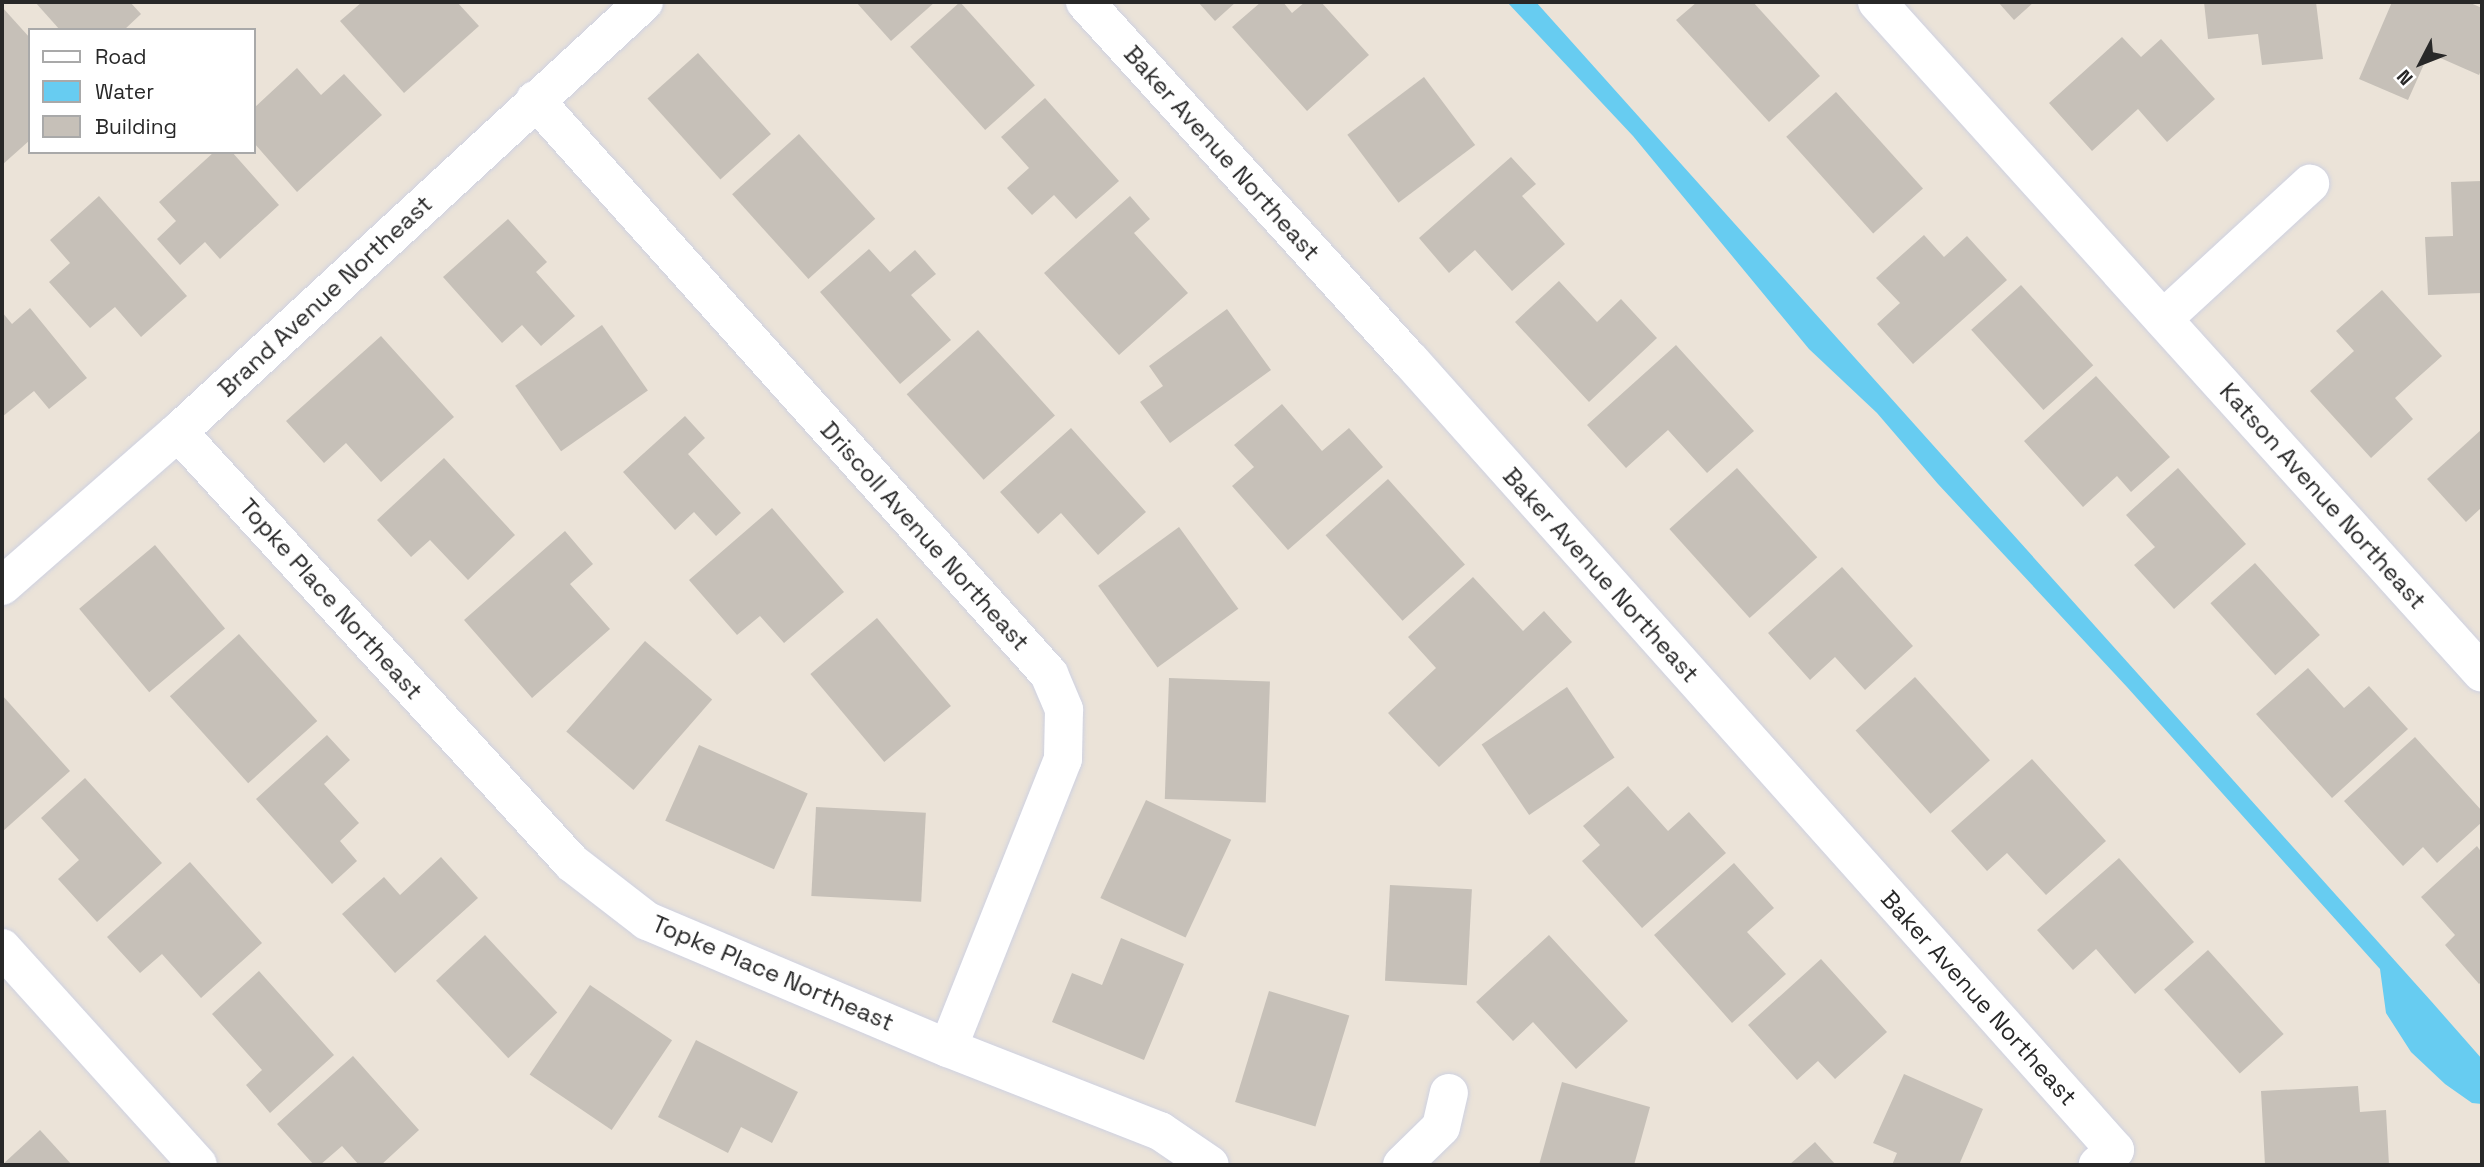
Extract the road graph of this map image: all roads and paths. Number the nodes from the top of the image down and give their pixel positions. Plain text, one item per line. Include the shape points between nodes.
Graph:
1 (644, 2) edge
2 (1085, 2) edge
3 (1877, 2) edge
4 (535, 100) junction
5 (2311, 184) dead end
6 (2163, 319) junction
7 (178, 432) junction
8 (2, 586) edge
9 (2482, 673) edge
10 (2, 948) edge
11 (948, 1048) junction
12 (1449, 1093) dead end
13 (2106, 1158) edge
14 (198, 1165) edge
15 (1210, 1165) edge
16 (1402, 1165) edge

1 - 4 street, Brand Avenue Northeast
2 - 13 street, Baker Avenue Northeast via 1418,369
3 - 6 street, Katson Avenue Northeast
4 - 7 street, Brand Avenue Northeast
4 - 11 street, Driscoll Avenue Northeast via 1049,674 1064,710 1063,759
5 - 6 street
6 - 9 street, Katson Avenue Northeast
7 - 8 street, Brand Avenue Northeast
7 - 11 street, Topke Place Northeast via 572,863 647,920
10 - 14 street
11 - 15 street, Topke Place Northeast via 1160,1131
12 - 16 street via 1441,1127

